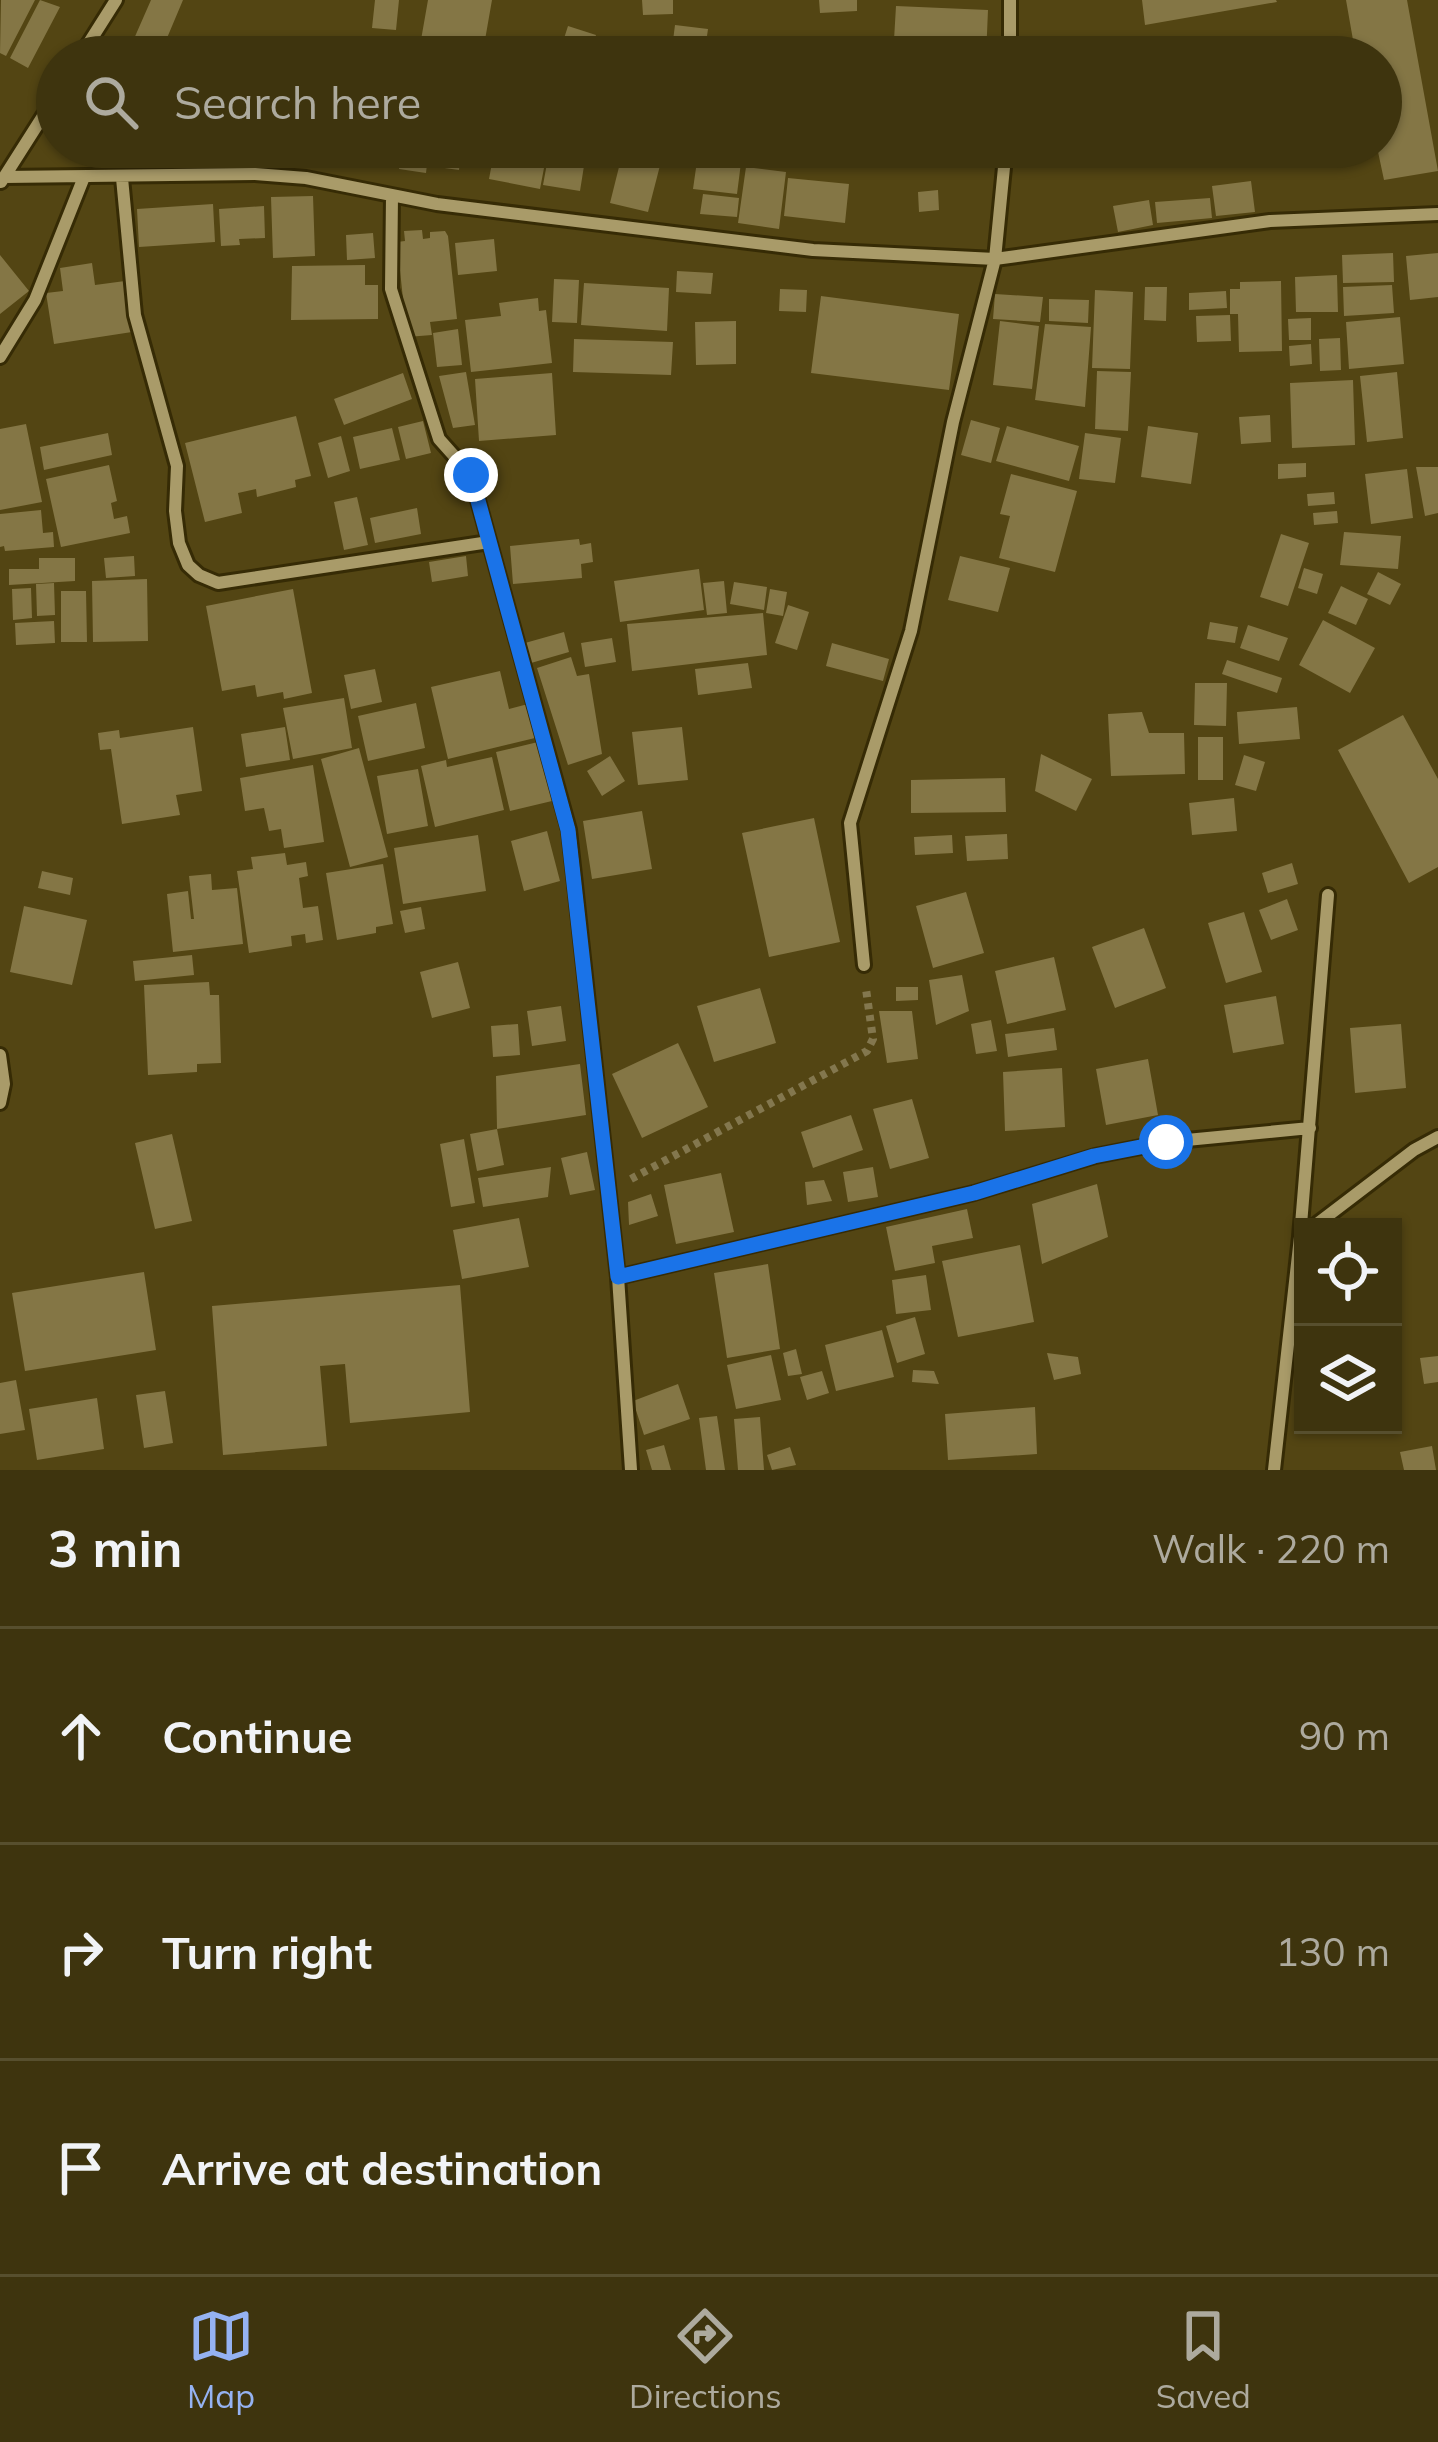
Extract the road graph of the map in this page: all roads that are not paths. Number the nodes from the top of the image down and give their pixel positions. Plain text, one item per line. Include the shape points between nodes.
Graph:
1 (116, 0) edge
2 (1010, 0) edge
3 (93, 36) edge
4 (1010, 36) edge
5 (36, 127) edge
6 (1004, 168) edge
7 (84, 177) junction
8 (122, 178) junction
9 (2, 180) edge
10 (392, 196) junction
11 (1438, 214) edge
12 (995, 259) junction
13 (0, 357) edge
14 (488, 542) junction
15 (1328, 895) dead end
16 (864, 965) road end
17 (0, 1054) edge
18 (0, 1103) edge
19 (1310, 1128) junction
20 (1438, 1137) edge
21 (1302, 1218) edge
22 (1324, 1218) edge
23 (618, 1277) junction
24 (1294, 1297) edge
25 (631, 1470) edge
26 (1274, 1470) edge

1 - 3 street
2 - 4 street
5 - 9 street
6 - 12 street
7 - 8 street
7 - 9 street
7 - 13 street via 35,300
8 - 10 street via 255,174
8 - 14 street via 135,315 177,466 175,511 188,565 218,583
10 - 12 street via 813,250
10 - 14 street via 391,290 422,396 439,439 471,475
11 - 12 street via 1270,221
12 - 16 street via 911,631 850,823
14 - 23 street via 568,830
15 - 19 street
17 - 18 street
19 - 21 street
19 - 23 street via 1094,1156 974,1193
20 - 22 street
23 - 25 street
24 - 26 street

